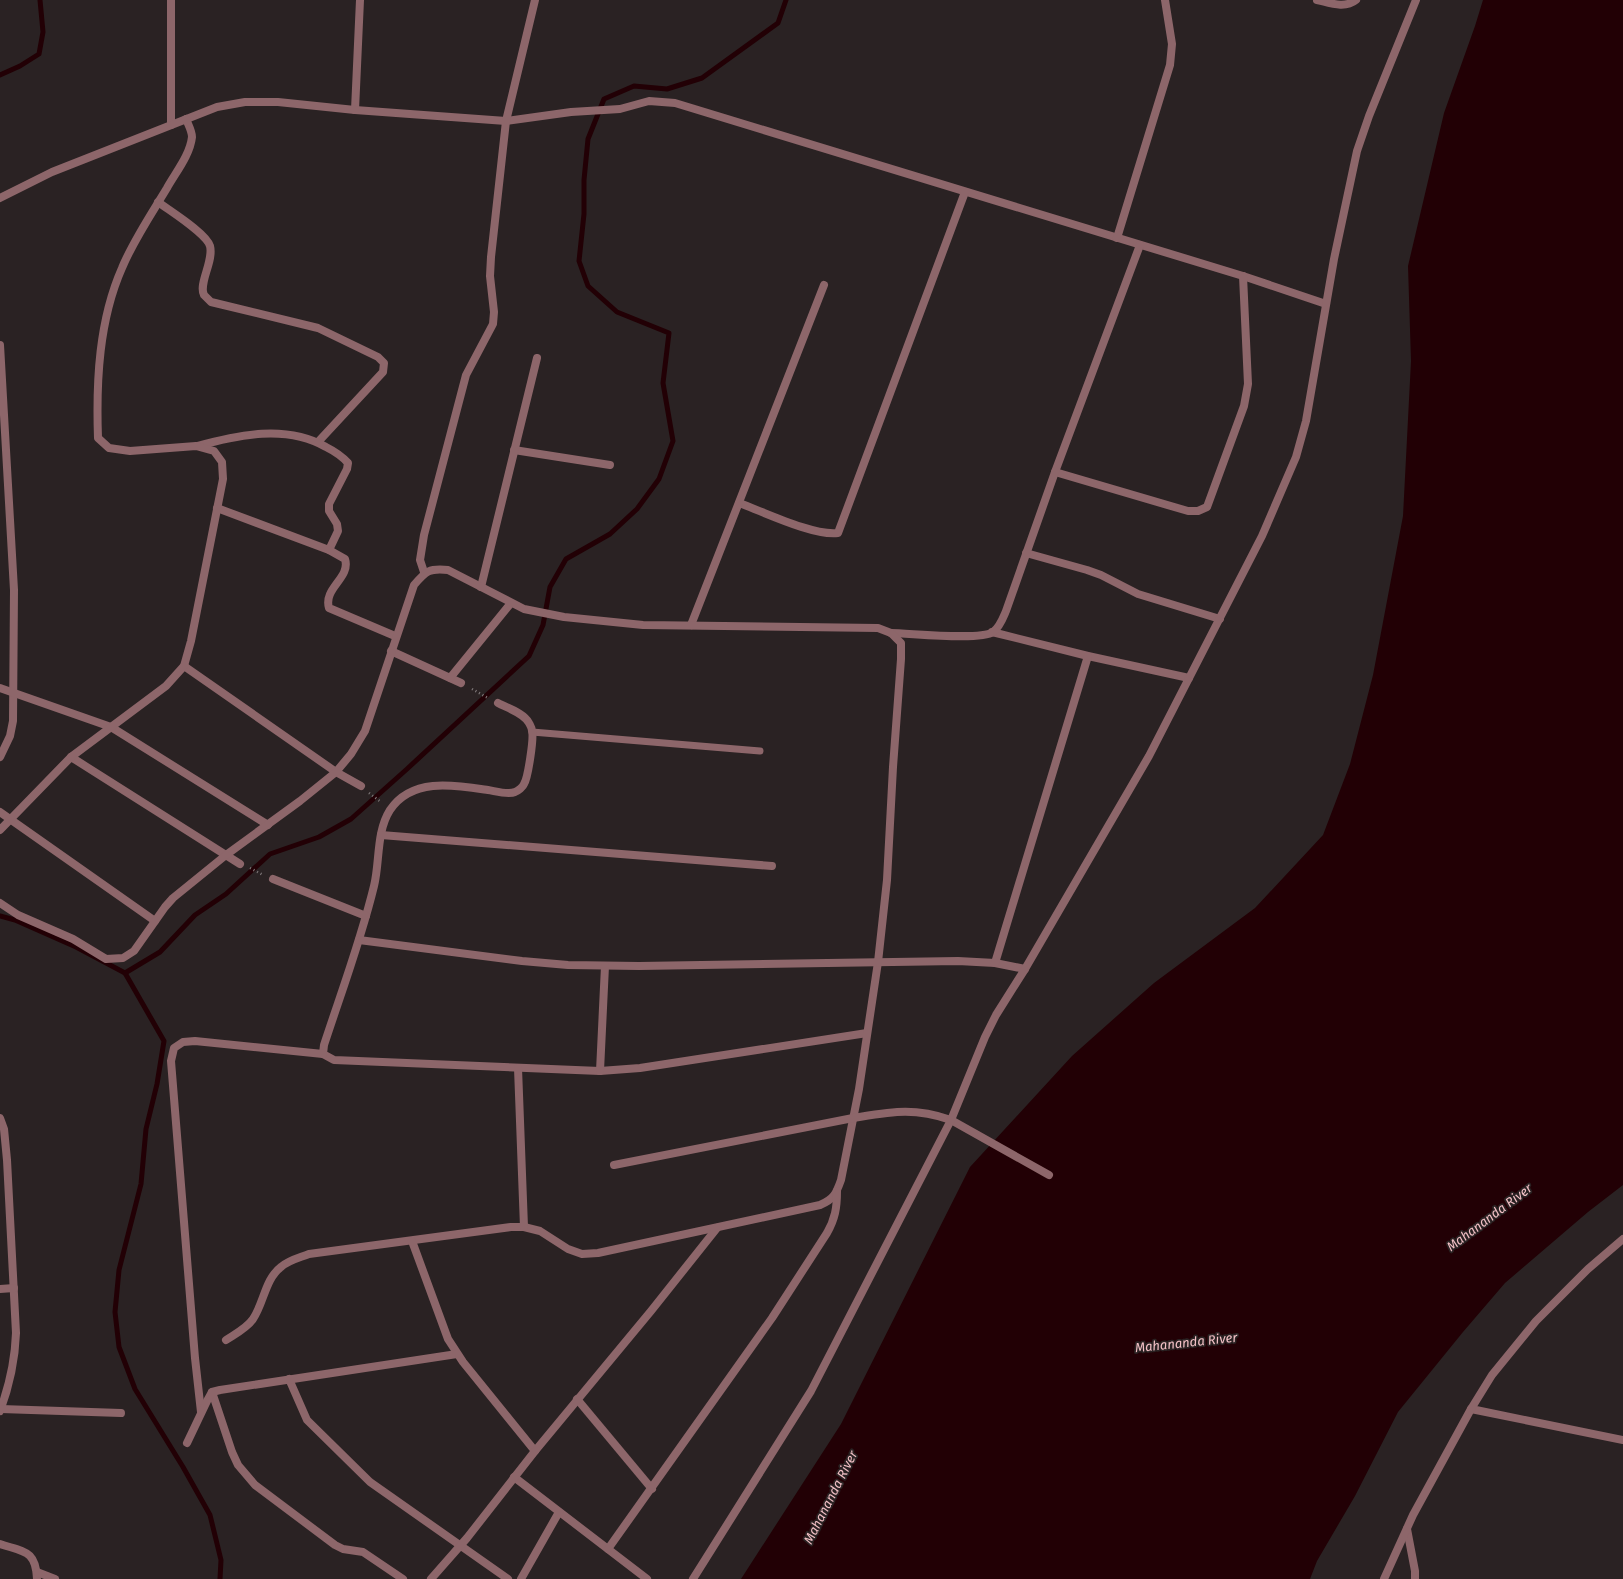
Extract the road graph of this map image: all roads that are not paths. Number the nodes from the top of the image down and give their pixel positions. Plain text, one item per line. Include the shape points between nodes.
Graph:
1 (171, 0) edge
2 (360, 0) edge
3 (535, 0) edge
4 (1165, 0) edge
5 (1317, 0) edge
6 (1356, 0) edge
7 (1416, 0) edge
8 (355, 110) junction
9 (186, 119) junction
10 (506, 121) junction
11 (171, 125) junction
12 (965, 192) junction
13 (0, 198) edge
14 (158, 202) junction
15 (1118, 238) junction
16 (1140, 245) junction
17 (1243, 276) junction
18 (824, 286) dead end
19 (1326, 304) junction
20 (0, 345) edge
21 (537, 358) dead end
22 (318, 442) junction
23 (196, 446) junction
24 (514, 450) junction
25 (610, 465) dead end
26 (1055, 472) junction
27 (739, 502) junction
28 (217, 508) junction
29 (329, 550) junction
30 (1026, 554) junction
31 (424, 572) junction
32 (481, 587) junction
33 (511, 603) junction
34 (1220, 619) junction
35 (691, 625) junction
36 (992, 632) junction
37 (891, 633) junction
38 (395, 636) junction
39 (391, 651) junction
40 (1088, 656) junction
41 (184, 666) junction
42 (450, 678) junction
43 (1188, 678) junction
44 (461, 682) road end
45 (0, 688) edge
46 (13, 693) junction
47 (498, 703) road end
48 (111, 726) junction
49 (532, 732) junction
50 (760, 751) dead end
51 (0, 757) edge
52 (71, 757) junction
53 (336, 772) junction
54 (361, 786) road end
55 (0, 812) edge
56 (10, 819) junction
57 (268, 825) junction
58 (0, 830) edge
59 (381, 835) junction
60 (226, 855) junction
61 (240, 864) road end
62 (772, 866) dead end
63 (273, 880) road end
64 (0, 903) edge
65 (366, 916) junction
66 (155, 921) junction
67 (359, 940) junction
68 (878, 962) junction
69 (995, 963) junction
70 (605, 966) junction
71 (1026, 969) junction
72 (867, 1033) junction
73 (323, 1054) junction
74 (518, 1068) junction
75 (600, 1071) junction
76 (0, 1118) edge
77 (853, 1118) junction
78 (951, 1120) junction
79 (614, 1165) dead end
80 (1050, 1175) dead end
81 (837, 1191) junction
82 (524, 1227) junction
83 (717, 1228) junction
84 (1623, 1239) edge
85 (412, 1241) junction
86 (14, 1288) junction
87 (0, 1289) edge
88 (226, 1340) dead end
89 (457, 1354) junction
90 (289, 1379) junction
91 (212, 1392) junction
92 (577, 1399) junction
93 (1471, 1409) junction
94 (0, 1410) edge
95 (121, 1412) dead end
96 (201, 1412) junction
97 (1623, 1440) edge
98 (187, 1443) dead end
99 (535, 1451) junction
100 (514, 1477) junction
101 (652, 1489) junction
102 (560, 1512) junction
103 (1407, 1529) junction
104 (0, 1544) edge
105 (460, 1546) junction
106 (608, 1549) junction
107 (37, 1576) edge
108 (55, 1579) edge
109 (403, 1579) edge
110 (431, 1579) edge
111 (508, 1579) edge
112 (521, 1579) edge
113 (647, 1579) edge
114 (693, 1579) edge
115 (1384, 1579) edge
116 (1415, 1579) edge

1 - 11 street
2 - 8 street
3 - 10 street
4 - 15 street via 1172,44 1170,65
5 - 6 street via 1336,4 1350,4
7 - 19 street via 1357,151
8 - 9 street via 278,102 245,102 217,107
8 - 10 street
9 - 11 street
9 - 14 street via 192,135 189,151
10 - 12 street via 630,107 648,101 675,103
10 - 31 street via 491,257 493,324 466,375 421,548 420,560
11 - 13 street via 52,172
12 - 15 street
12 - 27 street via 838,533 815,531
14 - 22 street via 203,235 210,246 211,260 203,286 204,294 211,302 318,328 378,356 384,363 383,372
14 - 23 street via 122,266 105,316 98,438 109,448 130,451
15 - 16 street
16 - 17 street
16 - 26 street
17 - 19 street
17 - 26 street via 1247,394 1206,507 1198,511 1188,511
18 - 27 street
19 - 34 street via 1306,421 1296,457 1262,536
20 - 46 street via 14,590
21 - 24 street
22 - 23 street via 295,436 253,433
22 - 29 street via 342,456 348,463 329,504 329,511 337,524 338,532
23 - 28 street via 214,451 222,462 223,479
24 - 25 street
24 - 32 street
26 - 30 street
27 - 35 street
28 - 29 street
28 - 41 street
29 - 38 street via 345,558 346,564 345,572 330,594 327,602 329,608
30 - 34 street via 1087,570 1138,594
30 - 36 street via 1006,611 1000,624
31 - 32 street via 435,569 448,570
31 - 38 street via 414,585
32 - 33 street
33 - 35 street via 524,609 564,617 643,624
33 - 42 street
34 - 43 street
35 - 37 street via 878,628
36 - 37 street via 971,636
36 - 40 street
37 - 68 street via 901,643 901,659 887,880
38 - 39 street
39 - 42 street
39 - 53 street via 365,731
40 - 43 street
40 - 69 street
41 - 48 street via 166,686
41 - 53 street
42 - 44 street
43 - 71 street via 1148,756
45 - 46 street
46 - 48 street
46 - 51 street via 10,736
47 - 49 street via 528,721
48 - 52 street
48 - 57 street
49 - 50 lane
49 - 59 street via 528,775 524,786 515,793 455,785 430,786 416,790 388,807
52 - 56 street
52 - 60 street
53 - 54 street
53 - 57 street
55 - 56 street
56 - 58 street
56 - 66 street
57 - 60 street
59 - 62 street
59 - 65 street via 374,886
60 - 61 street
60 - 66 street via 173,898
63 - 65 street
64 - 66 street via 18,915 73,939 106,959 123,958 134,951
65 - 67 street
67 - 70 street via 522,961
67 - 73 street
68 - 69 street
68 - 70 street
68 - 72 street
69 - 71 street
70 - 75 street
71 - 78 street via 985,1037
72 - 75 street via 640,1068
72 - 77 street
73 - 74 street via 334,1060
73 - 96 street via 195,1041 183,1042 174,1048 171,1061
74 - 75 street
74 - 82 street
76 - 86 street via 4,1129
77 - 78 street via 918,1111
77 - 79 street
77 - 81 street
78 - 80 street
78 - 114 street via 811,1390
81 - 83 street via 830,1200 820,1206
81 - 101 street via 837,1210 827,1233 772,1318
82 - 83 street via 540,1231 568,1249 582,1254 598,1253
82 - 85 street
83 - 92 street
84 - 93 street via 1588,1269 1536,1321 1492,1375
85 - 88 street via 309,1254 290,1261 271,1276 252,1320
85 - 89 street via 448,1339
86 - 87 street
86 - 94 street via 15,1356 12,1375
89 - 90 street
89 - 99 street
90 - 91 street
90 - 105 street via 307,1420 326,1440 374,1486
91 - 96 street
91 - 109 street via 238,1465 255,1485 335,1545 363,1552
92 - 99 street
92 - 101 street
93 - 97 street
93 - 103 street
94 - 95 street
96 - 98 street
99 - 100 street
100 - 102 street
100 - 105 street
101 - 106 street
102 - 106 street
102 - 112 street
103 - 115 street
103 - 116 street
104 - 107 street via 30,1555 34,1559
105 - 110 street
105 - 111 street
106 - 113 street
107 - 108 street

